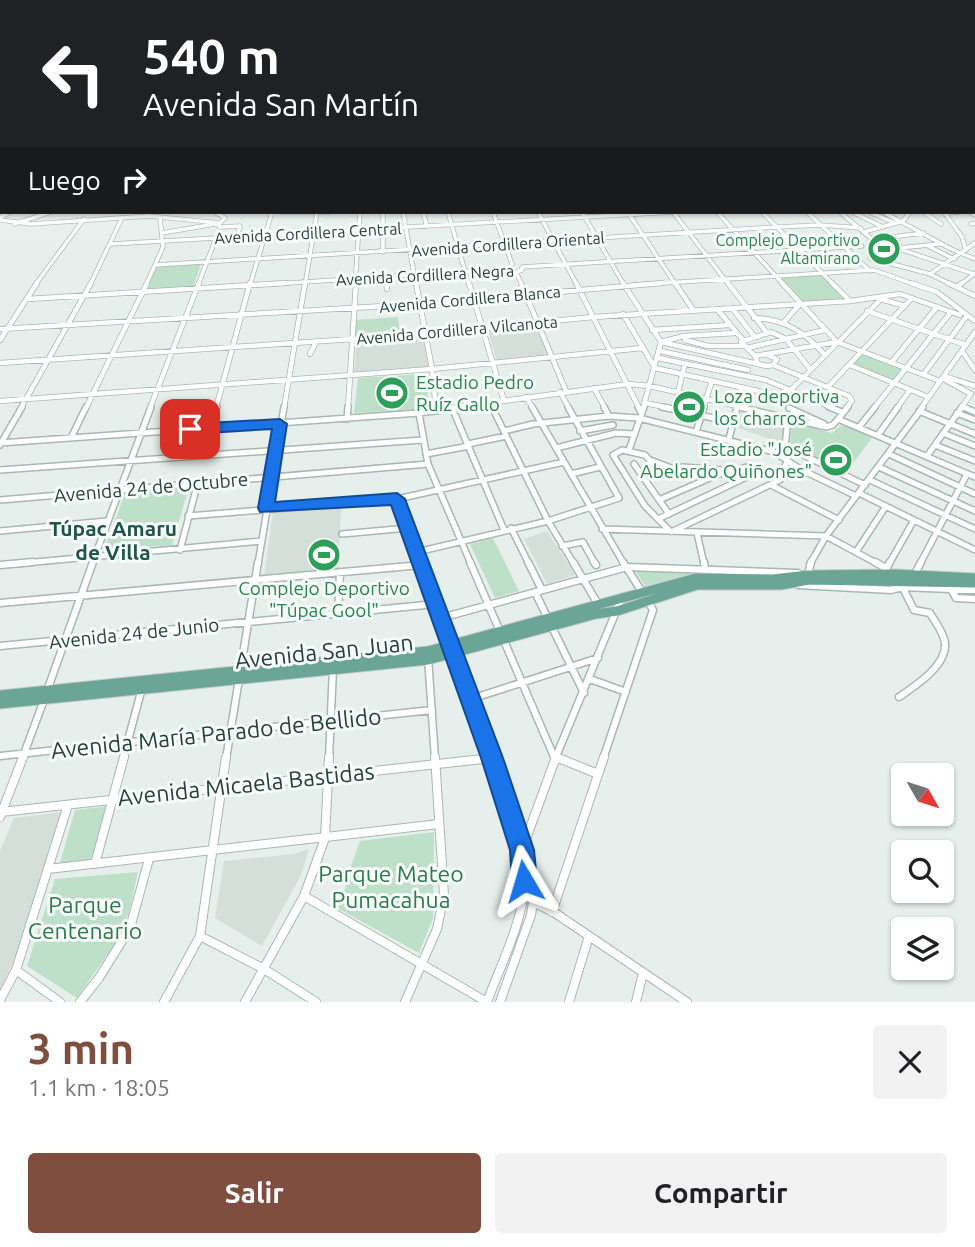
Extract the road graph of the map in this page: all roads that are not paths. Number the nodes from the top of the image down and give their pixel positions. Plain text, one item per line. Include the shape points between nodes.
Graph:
1 (45, 214) edge
2 (82, 214) edge
3 (115, 214) edge
4 (218, 214) edge
5 (271, 214) edge
6 (316, 214) edge
7 (360, 214) edge
8 (383, 214) edge
9 (403, 214) edge
10 (424, 214) edge
11 (449, 214) edge
12 (494, 214) edge
13 (539, 214) edge
14 (583, 214) edge
15 (629, 214) edge
16 (674, 214) edge
17 (719, 214) edge
18 (764, 214) edge
19 (809, 214) edge
20 (842, 214) edge
21 (854, 214) edge
22 (874, 214) edge
23 (888, 214) edge
24 (895, 214) edge
25 (908, 214) edge
26 (926, 214) edge
27 (946, 214) edge
28 (113, 218) junction
29 (122, 218) junction
30 (160, 218) junction
31 (0, 219) edge
32 (81, 219) junction
33 (540, 219) junction
34 (903, 220) junction
35 (497, 222) junction
36 (894, 223) junction
37 (13, 224) junction
38 (219, 224) junction
39 (941, 224) dead end
40 (452, 225) junction
41 (821, 225) junction
42 (427, 227) junction
43 (883, 227) junction
44 (777, 228) junction
45 (406, 229) junction
46 (384, 230) junction
47 (733, 230) junction
48 (862, 230) junction
49 (359, 231) junction
50 (687, 232) junction
51 (162, 233) junction
52 (313, 233) junction
53 (924, 233) junction
54 (644, 235) junction
55 (263, 236) junction
56 (237, 237) junction
57 (598, 237) junction
58 (216, 238) junction
59 (553, 240) junction
60 (873, 240) junction
61 (163, 241) junction
62 (504, 243) junction
63 (975, 243) edge
64 (110, 244) junction
65 (942, 244) junction
66 (926, 245) junction
67 (862, 246) dead end
68 (459, 247) junction
69 (845, 247) junction
70 (898, 248) junction
71 (800, 249) junction
72 (410, 250) junction
73 (966, 250) junction
74 (383, 252) junction
75 (753, 252) junction
76 (357, 254) junction
77 (706, 255) junction
78 (960, 255) junction
79 (919, 256) junction
80 (309, 257) junction
81 (659, 258) junction
82 (870, 258) dead end
83 (954, 259) junction
84 (257, 260) junction
85 (882, 260) junction
86 (975, 260) edge
87 (611, 261) junction
88 (206, 262) junction
89 (512, 264) dead end
90 (565, 264) junction
91 (155, 265) junction
92 (944, 265) junction
93 (906, 266) junction
94 (870, 271) junction
95 (465, 272) junction
96 (516, 272) junction
97 (823, 274) junction
98 (930, 274) junction
99 (974, 274) edge
100 (414, 275) junction
101 (775, 276) junction
102 (386, 277) junction
103 (355, 279) junction
104 (725, 280) junction
105 (305, 282) junction
106 (675, 283) junction
107 (249, 285) junction
108 (625, 285) junction
109 (958, 286) junction
110 (195, 289) junction
111 (387, 289) dead end
112 (579, 290) junction
113 (142, 291) junction
114 (528, 294) junction
115 (85, 295) junction
116 (975, 296) edge
117 (912, 298) junction
118 (28, 299) junction
119 (473, 299) junction
120 (881, 299) junction
121 (850, 301) junction
122 (419, 304) junction
123 (800, 304) junction
124 (746, 306) junction
125 (762, 306) junction
126 (905, 306) junction
127 (732, 307) junction
128 (937, 307) junction
129 (354, 308) junction
130 (718, 309) junction
131 (300, 311) junction
132 (694, 311) junction
133 (867, 311) junction
134 (951, 312) junction
135 (641, 313) junction
136 (242, 314) junction
137 (623, 314) junction
138 (593, 317) junction
139 (966, 317) junction
140 (185, 318) junction
141 (754, 318) junction
142 (766, 318) junction
143 (892, 319) junction
144 (127, 321) junction
145 (785, 321) junction
146 (975, 321) edge
147 (540, 323) junction
148 (69, 325) junction
149 (729, 325) junction
150 (919, 328) junction
151 (0, 329) edge
152 (9, 329) junction
153 (483, 329) junction
154 (652, 330) junction
155 (662, 330) junction
156 (825, 330) junction
157 (975, 332) edge
158 (735, 333) junction
159 (767, 333) junction
160 (425, 334) junction
161 (806, 334) junction
162 (934, 334) junction
163 (754, 335) junction
164 (679, 337) junction
165 (786, 339) junction
166 (950, 339) junction
167 (352, 340) junction
168 (663, 340) junction
169 (0, 341) edge
170 (316, 342) junction
171 (837, 342) junction
172 (968, 342) junction
173 (295, 343) junction
174 (745, 345) junction
175 (816, 346) junction
176 (233, 347) junction
177 (642, 348) junction
178 (975, 348) edge
179 (795, 350) junction
180 (174, 351) junction
181 (612, 351) junction
182 (660, 351) junction
183 (961, 351) junction
184 (863, 352) junction
185 (310, 354) dead end
186 (824, 354) junction
187 (111, 355) junction
188 (767, 355) junction
189 (755, 356) junction
190 (553, 357) junction
191 (658, 358) junction
192 (48, 360) junction
193 (0, 363) edge
194 (494, 363) junction
195 (749, 363) junction
196 (891, 363) junction
197 (685, 364) junction
198 (758, 364) junction
199 (773, 365) junction
200 (850, 365) junction
201 (766, 366) junction
202 (655, 368) junction
203 (432, 369) junction
204 (810, 369) junction
205 (907, 369) junction
206 (748, 370) junction
207 (975, 370) edge
208 (350, 375) junction
209 (683, 375) junction
210 (923, 375) junction
211 (747, 377) junction
212 (802, 377) junction
213 (942, 378) junction
214 (289, 379) junction
215 (764, 380) junction
216 (712, 381) junction
217 (894, 383) junction
218 (221, 384) junction
219 (628, 384) junction
220 (650, 386) junction
221 (975, 386) edge
222 (828, 387) junction
223 (594, 388) junction
224 (741, 388) junction
225 (160, 389) junction
226 (791, 390) junction
227 (910, 390) junction
228 (678, 391) junction
229 (563, 392) junction
230 (92, 394) junction
231 (526, 397) junction
232 (929, 397) junction
233 (707, 398) junction
234 (972, 398) edge
235 (26, 399) junction
236 (0, 401) edge
237 (504, 401) junction
238 (645, 403) junction
239 (491, 404) junction
240 (737, 405) junction
241 (962, 406) junction
242 (789, 408) dead end
243 (453, 410) junction
244 (436, 411) junction
245 (919, 411) junction
246 (842, 412) junction
247 (975, 412) edge
248 (419, 413) junction
249 (957, 413) junction
250 (640, 415) junction
251 (701, 415) junction
252 (608, 416) junction
253 (788, 417) junction
254 (347, 419) junction
255 (838, 419) junction
256 (975, 420) edge
257 (575, 421) junction
258 (732, 422) junction
259 (540, 423) junction
260 (280, 424) junction
261 (950, 424) junction
262 (613, 425) dead end
263 (831, 426) junction
264 (859, 427) junction
265 (210, 428) junction
266 (580, 431) junction
267 (143, 432) junction
268 (696, 432) junction
269 (505, 433) junction
270 (943, 433) junction
271 (634, 434) junction
272 (975, 434) edge
273 (878, 435) junction
274 (71, 438) junction
275 (729, 439) junction
276 (422, 440) junction
277 (585, 441) junction
278 (897, 443) junction
279 (0, 444) edge
280 (469, 445) junction
281 (935, 445) junction
282 (785, 446) junction
283 (975, 446) edge
284 (556, 448) junction
285 (276, 449) junction
286 (629, 450) junction
287 (204, 454) junction
288 (426, 454) junction
289 (888, 454) junction
290 (927, 456) junction
291 (132, 460) junction
292 (785, 460) junction
293 (975, 461) edge
294 (564, 462) junction
295 (428, 464) junction
296 (634, 464) dead end
297 (600, 467) junction
298 (879, 467) junction
299 (0, 470) edge
300 (722, 470) junction
301 (524, 471) junction
302 (571, 474) junction
303 (967, 474) junction
304 (271, 477) junction
305 (975, 477) edge
306 (484, 480) junction
307 (198, 482) junction
308 (867, 483) junction
309 (771, 485) junction
310 (960, 487) junction
311 (120, 490) junction
312 (440, 490) junction
313 (975, 494) edge
314 (858, 495) junction
315 (397, 499) junction
316 (0, 500) edge
317 (659, 500) junction
318 (953, 501) junction
319 (886, 506) junction
320 (266, 508) junction
321 (591, 508) junction
322 (975, 511) edge
323 (669, 514) junction
324 (188, 516) junction
325 (947, 516) junction
326 (658, 519) junction
327 (839, 520) junction
328 (914, 520) junction
329 (975, 520) edge
330 (107, 521) junction
331 (548, 521) junction
332 (408, 528) junction
333 (973, 528) edge
334 (508, 529) junction
335 (602, 529) junction
336 (0, 531) edge
337 (671, 532) junction
338 (938, 532) junction
339 (697, 533) junction
340 (342, 534) dead end
341 (826, 536) junction
342 (462, 540) junction
343 (261, 541) junction
344 (562, 546) junction
345 (180, 550) junction
346 (975, 550) edge
347 (416, 552) junction
348 (856, 552) junction
349 (94, 557) junction
350 (810, 563) junction
351 (0, 565) edge
352 (421, 565) junction
353 (596, 565) dead end
354 (627, 567) junction
355 (705, 568) junction
356 (340, 572) junction
357 (823, 575) junction
358 (894, 577) junction
359 (975, 578) edge
360 (583, 579) junction
361 (256, 580) junction
362 (809, 580) junction
363 (919, 580) junction
364 (975, 583) edge
365 (949, 585) junction
366 (975, 590) edge
367 (539, 591) junction
368 (80, 596) junction
369 (644, 596) junction
370 (622, 597) junction
371 (975, 599) edge
372 (0, 603) edge
373 (436, 604) junction
374 (490, 604) junction
375 (598, 604) junction
376 (617, 611) junction
377 (338, 613) junction
378 (603, 613) junction
379 (441, 618) junction
380 (249, 621) junction
381 (550, 622) junction
382 (504, 636) junction
383 (64, 640) junction
384 (0, 646) edge
385 (453, 650) junction
386 (428, 655) junction
387 (598, 658) junction
388 (334, 666) junction
389 (570, 666) junction
390 (240, 675) junction
391 (590, 679) junction
392 (523, 682) junction
393 (143, 685) junction
394 (626, 692) junction
395 (584, 694) junction
396 (0, 695) edge
397 (46, 695) junction
398 (899, 697) dead end
399 (471, 699) junction
400 (0, 704) edge
401 (432, 710) junction
402 (331, 721) junction
403 (230, 731) junction
404 (127, 743) junction
405 (24, 754) junction
406 (0, 756) edge
407 (492, 758) junction
408 (556, 758) junction
409 (436, 763) junction
410 (598, 774) junction
411 (329, 775) junction
412 (223, 788) junction
413 (113, 799) junction
414 (68, 805) junction
415 (1, 814) edge
416 (439, 824) junction
417 (325, 838) junction
418 (522, 850) junction
419 (213, 851) junction
420 (149, 859) junction
421 (95, 864) junction
422 (48, 869) junction
423 (524, 881) junction
424 (304, 896) junction
425 (534, 902) junction
426 (552, 912) junction
427 (200, 936) junction
428 (589, 936) junction
429 (423, 964) junction
430 (16, 970) junction
431 (264, 970) junction
432 (643, 973) junction
433 (0, 1000) edge
434 (501, 1001) edge
435 (60, 1002) edge
436 (80, 1002) edge
437 (164, 1002) edge
438 (245, 1002) edge
439 (316, 1002) edge
440 (405, 1002) edge
441 (487, 1002) edge
442 (569, 1002) edge
443 (636, 1002) edge
444 (687, 1002) edge

1 - 37 street
2 - 32 street
3 - 28 street
4 - 38 street via 225,218
5 - 55 street
6 - 52 street
7 - 49 street
8 - 46 street
9 - 45 street
10 - 42 street
11 - 40 street
12 - 35 street
13 - 33 street
14 - 33 street, Avenida Cordillera Central
14 - 57 street
15 - 54 street
16 - 50 street
17 - 47 street
18 - 44 street
19 - 41 street
20 - 48 street
21 - 43 street
22 - 36 street
23 - 34 street
24 - 34 street
25 - 34 street
26 - 39 street
27 - 73 street
28 - 29 street
28 - 32 street
29 - 30 street
29 - 64 street
30 - 38 street via 188,216
30 - 51 street
31 - 37 street
32 - 37 street
32 - 118 street
33 - 35 street, Avenida Cordillera Central
33 - 59 street
34 - 36 street, Avenida Cordillera Oriental
34 - 53 street
35 - 40 street, Avenida Cordillera Central
35 - 62 street
36 - 43 street, Avenida Cordillera Oriental
38 - 51 street
38 - 56 street via 238,226
40 - 42 street, Avenida Cordillera Central
40 - 68 street
41 - 44 street, Avenida Cordillera Oriental
41 - 48 street, Avenida Cordillera Oriental
41 - 69 street
42 - 45 street, Avenida Cordillera Central
43 - 48 street, Avenida Cordillera Oriental
44 - 47 street, Avenida Cordillera Oriental
44 - 71 street
45 - 46 street, Avenida Cordillera Central
45 - 72 street
46 - 49 street, Avenida Cordillera Central
46 - 74 street
47 - 50 street, Avenida Cordillera Oriental
47 - 75 street
48 - 60 street
49 - 52 street, Avenida Cordillera Central
49 - 76 street
50 - 54 street, Avenida Cordillera Oriental
50 - 77 street
51 - 61 street
52 - 55 street, Avenida Cordillera Central
52 - 80 street
53 - 60 street
53 - 65 street
54 - 57 street, Avenida Cordillera Oriental
54 - 81 street
55 - 56 street, Avenida Cordillera Central
55 - 84 street
56 - 58 street, Avenida Cordillera Central
57 - 59 street, Avenida Cordillera Oriental
57 - 87 street
58 - 61 street, Avenida Cordillera Central
58 - 88 street
59 - 62 street, Avenida Cordillera Oriental
59 - 90 street
60 - 70 street
60 - 85 street
61 - 64 street, Avenida Cordillera Central
61 - 91 street
62 - 68 street, Avenida Cordillera Oriental
62 - 89 street
63 - 73 street
64 - 115 street
65 - 66 street
65 - 78 street
66 - 70 street
66 - 83 street
67 - 69 street, Avenida Cordillera Negra
68 - 72 street, Avenida Cordillera Oriental
68 - 95 street
69 - 71 street, Avenida Cordillera Negra
69 - 94 street
70 - 79 street
70 - 85 street
71 - 75 street, Avenida Cordillera Negra
71 - 97 street
72 - 74 street, Avenida Cordillera Oriental
72 - 100 street
73 - 78 street
74 - 76 street, Avenida Cordillera Oriental
75 - 77 street, Avenida Cordillera Negra
75 - 101 street
76 - 80 street, Avenida Cordillera Oriental
76 - 103 street
77 - 81 street, Avenida Cordillera Negra
77 - 104 street
78 - 83 street
78 - 86 street
79 - 92 street
79 - 93 street
80 - 84 street, Avenida Cordillera Oriental
80 - 105 street
81 - 87 street, Avenida Cordillera Negra
81 - 106 street
82 - 85 street
83 - 92 street
84 - 88 street, Avenida Cordillera Oriental
84 - 107 street
85 - 93 street
87 - 90 street, Avenida Cordillera Negra
87 - 108 street
88 - 91 street, Avenida Cordillera Oriental
88 - 110 street
90 - 96 street, Avenida Cordillera Negra via 522,267
90 - 112 street
91 - 113 street
92 - 98 street
92 - 99 street
93 - 98 street
94 - 97 street, Avenida Cordillera Blanca
94 - 139 street via 937,292
95 - 96 street, Avenida Cordillera Negra via 506,268
95 - 100 street, Avenida Cordillera Negra
95 - 119 street
96 - 114 street
97 - 101 street, Avenida Cordillera Blanca
97 - 121 street
98 - 109 street
99 - 109 street
100 - 102 street, Avenida Cordillera Negra
100 - 122 street
101 - 104 street, Avenida Cordillera Blanca
101 - 123 street
102 - 103 street, Avenida Cordillera Negra
102 - 111 street
103 - 105 street, Avenida Cordillera Negra
103 - 129 street
104 - 106 street, Avenida Cordillera Blanca
104 - 124 street
105 - 107 street, Avenida Cordillera Negra
105 - 131 street
106 - 108 street, Avenida Cordillera Blanca
106 - 132 street
107 - 110 street, Avenida Cordillera Negra
107 - 136 street
108 - 112 street, Avenida Cordillera Blanca
108 - 135 street
109 - 116 street
110 - 113 street, Avenida Cordillera Negra
110 - 140 street
112 - 114 street, Avenida Cordillera Blanca
112 - 138 street
113 - 115 street, Avenida Cordillera Negra
113 - 144 street
114 - 119 street, Avenida Cordillera Blanca
114 - 147 street
115 - 118 street, Avenida Cordillera Negra
115 - 148 street
117 - 120 street, Avenida Cordillera Vilcanota
117 - 126 street
117 - 128 street
118 - 152 street
119 - 122 street, Avenida Cordillera Blanca
119 - 153 street
120 - 121 street, Avenida Cordillera Vilcanota
120 - 126 street
120 - 133 street
121 - 123 street, Avenida Cordillera Vilcanota
122 - 129 street, Avenida Cordillera Blanca
122 - 160 street
123 - 125 street, Avenida Cordillera Vilcanota
123 - 145 street
123 - 156 street
124 - 125 street, Avenida Cordillera Vilcanota
124 - 127 street, Avenida Cordillera Vilcanota
124 - 141 street
125 - 142 street
126 - 143 street
127 - 130 street, Avenida Cordillera Vilcanota
127 - 163 street
128 - 134 street
128 - 150 street
129 - 131 street, Avenida Cordillera Blanca
129 - 167 street
130 - 132 street, Avenida Cordillera Vilcanota
130 - 149 street
131 - 136 street, Avenida Cordillera Blanca
131 - 173 street
132 - 135 street, Avenida Cordillera Vilcanota
133 - 143 street
133 - 171 street
134 - 139 street
134 - 162 street
135 - 137 street, Avenida Cordillera Vilcanota
135 - 154 street
136 - 140 street, Avenida Cordillera Blanca
136 - 176 street
137 - 138 street, Avenida Cordillera Vilcanota
137 - 177 street
138 - 147 street, Avenida Cordillera Vilcanota
138 - 181 street
139 - 146 street
139 - 166 street
140 - 144 street, Avenida Cordillera Blanca
140 - 180 street
141 - 142 street
141 - 159 street
142 - 145 street
143 - 150 street
143 - 184 street
144 - 148 street, Avenida Cordillera Blanca
144 - 187 street
145 - 161 street
147 - 153 street, Avenida Cordillera Vilcanota
147 - 190 street
148 - 152 street, Avenida Cordillera Blanca
148 - 192 street
149 - 155 street
149 - 158 street
150 - 162 street
150 - 196 street
151 - 152 street, Avenida Cordillera Blanca
152 - 169 street
153 - 160 street, Avenida Cordillera Vilcanota
153 - 194 street
154 - 155 street
154 - 168 street
155 - 168 street
156 - 161 street
156 - 171 street
157 - 172 street
158 - 164 street
158 - 174 street
159 - 163 street
159 - 165 street
160 - 167 street, Avenida Cordillera Vilcanota
160 - 203 street
161 - 165 street
161 - 175 street
162 - 166 street
162 - 205 street
163 - 174 street
164 - 168 street
164 - 174 street via 708,346
165 - 174 street
165 - 179 street
166 - 172 street
166 - 210 street
167 - 170 street, Avenida Cordillera Vilcanota
167 - 208 street
168 - 182 street
168 - 195 street
170 - 173 street, Avenida Cordillera Vilcanota
170 - 185 street
171 - 175 street
171 - 184 street
171 - 186 street
172 - 178 street
172 - 183 street
173 - 176 street, Avenida Cordillera Vilcanota
173 - 214 street
174 - 189 street
175 - 179 street
175 - 186 street
176 - 180 street, Avenida Cordillera Vilcanota
176 - 218 street
177 - 181 street
177 - 202 street
179 - 188 street
179 - 204 street
180 - 187 street, Avenida Cordillera Vilcanota
180 - 225 street
181 - 190 street
181 - 219 street
182 - 191 street
182 - 206 street
183 - 207 street
183 - 213 street
184 - 196 street
184 - 200 street
186 - 204 street
187 - 192 street, Avenida Cordillera Vilcanota
187 - 230 street
188 - 189 street
188 - 199 street via 777,359
189 - 198 street
190 - 194 street
190 - 229 street
191 - 197 street
191 - 202 street
192 - 193 street, Avenida Cordillera Vilcanota
192 - 235 street
194 - 203 street
194 - 237 street
195 - 198 street
195 - 206 street
196 - 205 street
197 - 209 street
197 - 211 street
198 - 201 street
199 - 201 street
199 - 212 street
200 - 217 street
200 - 222 street
201 - 215 street
202 - 209 street
202 - 220 street
203 - 208 street
203 - 244 street
204 - 212 street
205 - 210 street
205 - 217 street
206 - 211 street
208 - 214 street
208 - 254 street
209 - 216 street
209 - 228 street
210 - 213 street
211 - 215 street
212 - 222 street
212 - 226 street
213 - 221 street
213 - 232 street
213 - 234 street
214 - 218 street
214 - 260 street
215 - 226 street
216 - 224 street
216 - 233 street
217 - 227 street
217 - 264 street
218 - 225 street
218 - 265 street
219 - 220 street
219 - 223 street
219 - 250 street
220 - 228 street
220 - 238 street
222 - 246 street via 852,401
223 - 229 street
223 - 252 street
224 - 226 street via 776,395
224 - 240 street
225 - 230 street
225 - 267 street
226 - 246 street
227 - 232 street
227 - 273 street
228 - 233 street
229 - 231 street
229 - 257 street
230 - 235 street
230 - 274 street
231 - 237 street
231 - 259 street
232 - 245 street
233 - 240 street
233 - 251 street
234 - 241 street
235 - 236 street
235 - 279 street
237 - 239 street
238 - 250 street
238 - 251 street
239 - 243 street
239 - 269 street
240 - 253 street
240 - 258 street
241 - 247 street
241 - 249 street
242 - 263 street
243 - 244 street
243 - 280 street
244 - 248 street
245 - 261 street
245 - 278 street
246 - 255 street
248 - 254 street
248 - 276 street
249 - 256 street
249 - 261 street
250 - 252 street
250 - 268 street
250 - 271 street
251 - 258 street
251 - 268 street
252 - 257 street
253 - 263 street
253 - 282 street
254 - 260 street
255 - 263 street
255 - 264 street
257 - 259 street
257 - 266 street
258 - 275 street
259 - 269 street
259 - 284 street
260 - 265 street
260 - 285 street
261 - 270 street
261 - 272 street
262 - 266 street
264 - 273 street
265 - 267 street
265 - 287 street
266 - 277 street
267 - 274 street
267 - 291 street
268 - 275 street
269 - 280 street
269 - 301 street
270 - 281 street
270 - 283 street
271 - 277 street via 616,433
271 - 286 street
273 - 278 street
274 - 279 street
275 - 292 street
276 - 285 street
276 - 288 street
277 - 284 street
277 - 297 street
278 - 289 street
278 - 290 street
280 - 288 street
280 - 306 street
281 - 290 street
281 - 293 street
282 - 292 street
282 - 308 street
284 - 294 street
285 - 287 street
285 - 304 street
286 - 300 street via 645,455 662,475 674,468
286 - 326 street via 617,452 614,459
287 - 291 street
288 - 295 street
289 - 298 street
289 - 310 street
290 - 303 street
291 - 299 street
291 - 311 street
292 - 309 street via 784,476
292 - 314 street
294 - 301 street
294 - 302 street
295 - 304 street, Avenida 24 de Octubre
295 - 312 street
296 - 317 street
297 - 302 street
297 - 321 street via 619,498
298 - 308 street
298 - 318 street
300 - 317 street via 713,479
300 - 323 street via 741,465 753,474
301 - 306 street
301 - 331 street
302 - 321 street
303 - 305 street
303 - 310 street
304 - 307 street, Avenida 24 de Octubre
304 - 320 street
306 - 312 street
306 - 334 street
307 - 311 street, Avenida 24 de Octubre
307 - 324 street
308 - 314 street
308 - 325 street
309 - 327 street
309 - 337 street
310 - 313 street
310 - 318 street
311 - 316 street, Avenida 24 de Octubre
311 - 330 street
312 - 315 street
312 - 342 street
314 - 319 street
314 - 327 street
315 - 320 street
315 - 332 street
317 - 323 street
318 - 322 street
318 - 325 street
319 - 328 street
319 - 348 street
320 - 324 street
320 - 343 street
321 - 331 street
321 - 335 street
323 - 326 street
324 - 345 street
325 - 333 street
325 - 338 street
326 - 337 street
327 - 341 street
328 - 338 street
328 - 358 street
329 - 333 street
330 - 336 street
330 - 349 street
331 - 334 street
331 - 344 street
332 - 340 street
332 - 347 street
334 - 342 street
334 - 367 street
335 - 337 street
335 - 354 street
337 - 339 street
338 - 346 street
338 - 363 street
339 - 341 street
339 - 355 street
341 - 348 street
341 - 350 street
342 - 347 street
342 - 374 street
343 - 345 street
343 - 361 street
344 - 353 street via 583,542
344 - 360 street
345 - 349 street
347 - 352 street
348 - 358 street
349 - 351 street
349 - 368 street
350 - 357 street
350 - 362 street
352 - 356 street
352 - 373 street
354 - 355 street
354 - 360 street
354 - 369 street
355 - 362 street
356 - 361 street
356 - 377 street
357 - 358 main road
357 - 362 main road
358 - 362 main road
358 - 363 main road
358 - 398 street via 914,610 930,613 945,644 926,678
359 - 363 main road
360 - 367 street
360 - 375 street
361 - 368 street
361 - 380 street
362 - 369 main road, Avenida San Juan via 781,585 697,585
362 - 369 main road, Avenida San Juan via 696,578
363 - 365 main road
364 - 365 main road
365 - 366 street
365 - 371 street via 956,598
367 - 374 street
367 - 381 street
368 - 372 street
368 - 383 street
369 - 370 main road, Avenida San Juan
369 - 376 main road, Avenida San Juan
369 - 394 street via 653,610
370 - 375 main road, Avenida San Juan
370 - 376 street
373 - 377 street, Avenida 24 de Junio
373 - 379 street
374 - 379 street
374 - 382 street
375 - 378 street
375 - 381 main road, Avenida San Juan
376 - 378 main road, Avenida San Juan
376 - 387 street
377 - 380 street, Avenida 24 de Junio
378 - 381 main road, Avenida San Juan
379 - 385 street
380 - 383 street, Avenida 24 de Junio
380 - 390 street
381 - 382 main road, Avenida San Juan
381 - 389 street
382 - 385 main road, Avenida San Juan
382 - 392 street
383 - 384 street, Avenida 24 de Junio
383 - 397 street
385 - 386 main road, Avenida San Juan
385 - 399 street
386 - 388 main road, Avenida San Juan
386 - 401 street
387 - 389 street
387 - 391 street
388 - 390 main road, Avenida San Juan
388 - 402 street
389 - 392 street
389 - 395 street
390 - 393 main road, Avenida San Juan
390 - 403 street
391 - 394 street
391 - 395 street
392 - 399 street
392 - 408 street
393 - 397 main road, Avenida San Juan
393 - 404 street
394 - 410 street
395 - 408 street
396 - 397 main road, Avenida San Juan
397 - 400 main road, Avenida San Juan
397 - 405 street
399 - 407 street
401 - 402 street, Avenida María Parado de Bellido
401 - 409 street
402 - 403 street, Avenida María Parado de Bellido
402 - 411 street
403 - 404 street, Avenida María Parado de Bellido
403 - 412 street
404 - 405 street, Avenida María Parado de Bellido
404 - 413 street
405 - 406 street, Avenida María Parado de Bellido
405 - 415 street
407 - 409 street, Avenida Micaela Bastidas
407 - 418 street
408 - 410 street
408 - 418 street
409 - 411 street, Avenida Micaela Bastidas
409 - 416 street
410 - 426 street
411 - 412 street, Avenida Micaela Bastidas
411 - 417 street
412 - 413 street, Avenida Micaela Bastidas
412 - 419 street
413 - 414 street, Avenida Micaela Bastidas
413 - 421 street
414 - 415 street, Avenida Micaela Bastidas
414 - 422 street
416 - 417 street
416 - 429 street via 444,895
417 - 419 street
417 - 424 street
418 - 423 street
419 - 420 street
419 - 427 street
420 - 421 street
420 - 436 street via 130,928
421 - 422 street
422 - 430 street
423 - 425 street
423 - 441 street via 520,914
424 - 429 street
424 - 431 street
425 - 426 street
425 - 434 street
426 - 428 street
427 - 431 street
427 - 437 street
428 - 432 street
428 - 442 street
429 - 440 street
429 - 441 street
430 - 433 street
430 - 435 street
431 - 438 street
431 - 439 street
432 - 443 street
432 - 444 street

